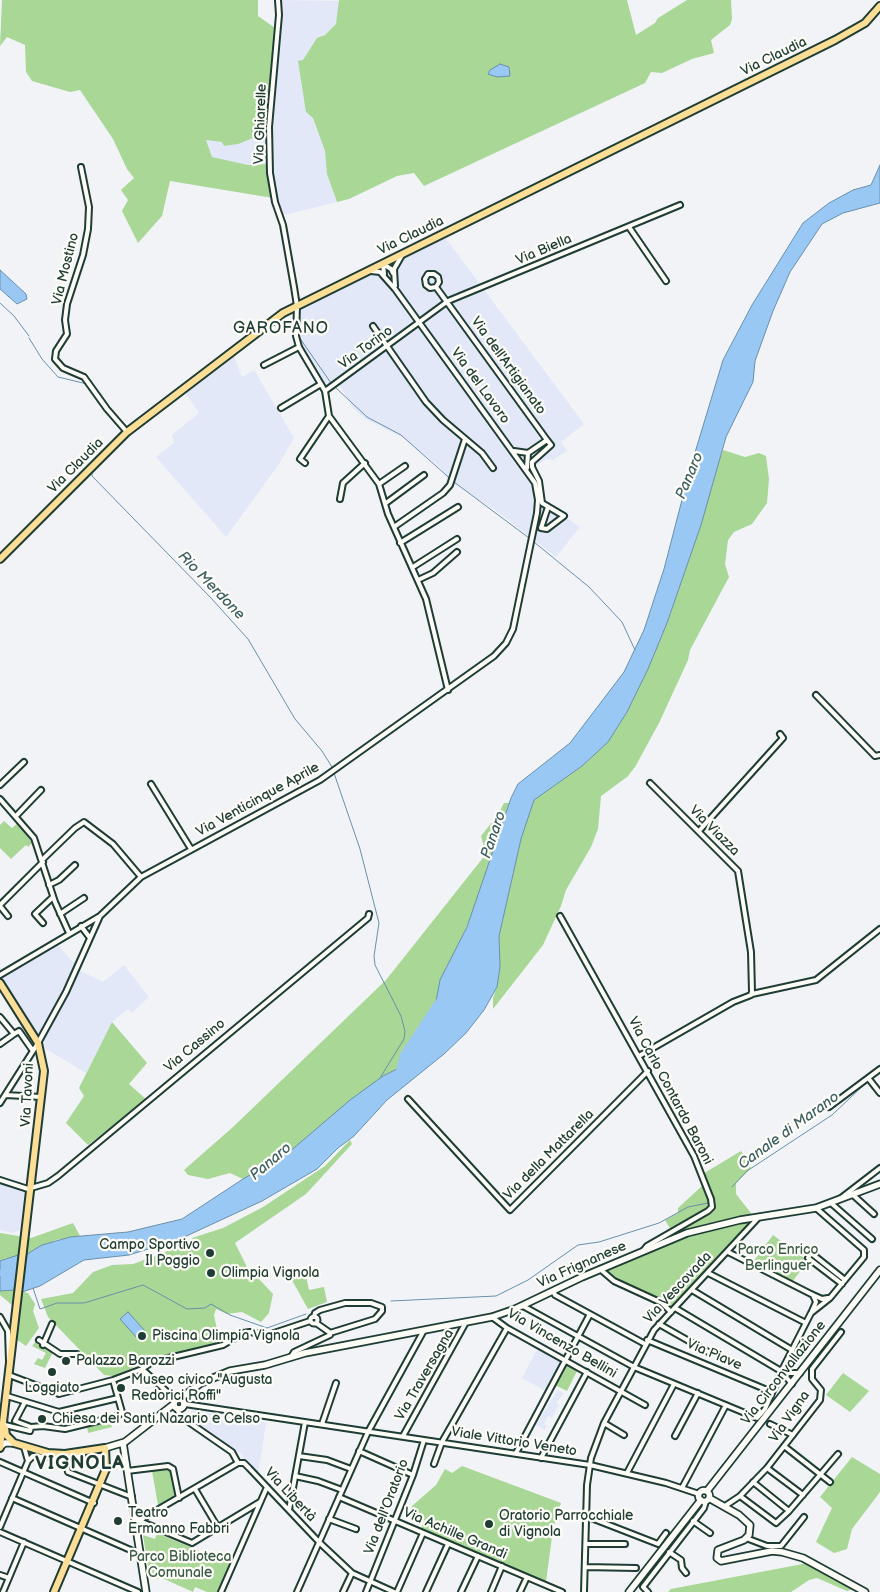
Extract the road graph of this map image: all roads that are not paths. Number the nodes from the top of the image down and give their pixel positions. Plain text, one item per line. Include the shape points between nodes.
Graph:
1 (278, 0) edge
2 (880, 6) edge
3 (81, 167) dead end
4 (680, 205) dead end
5 (629, 227) junction
6 (403, 254) junction
7 (383, 264) junction
8 (369, 270) junction
9 (394, 276) junction
10 (386, 277) junction
11 (666, 281) dead end
12 (436, 287) dead end
13 (395, 288) junction
14 (448, 302) junction
15 (296, 306) junction
16 (420, 323) junction
17 (373, 326) dead end
18 (387, 346) junction
19 (299, 347) junction
20 (264, 366) dead end
21 (321, 384) junction
22 (325, 391) junction
23 (281, 408) dead end
24 (330, 416) junction
25 (128, 432) junction
26 (465, 439) junction
27 (547, 440) junction
28 (514, 451) junction
29 (528, 454) junction
30 (305, 463) dead end
31 (365, 463) junction
32 (405, 466) dead end
33 (493, 468) dead end
34 (528, 470) junction
35 (424, 475) dead end
36 (379, 484) junction
37 (340, 499) dead end
38 (538, 500) joint
39 (386, 503) junction
40 (458, 507) dead end
41 (548, 508) junction
42 (394, 527) junction
43 (457, 539) dead end
44 (400, 543) junction
45 (457, 552) dead end
46 (0, 559) edge
47 (413, 567) junction
48 (418, 580) junction
49 (448, 690) junction
50 (816, 695) dead end
51 (780, 734) dead end
52 (880, 755) edge
53 (24, 762) dead end
54 (151, 784) dead end
55 (650, 784) dead end
56 (0, 785) edge
57 (41, 790) dead end
58 (0, 799) edge
59 (16, 816) junction
60 (699, 831) junction
61 (191, 849) junction
62 (42, 861) junction
63 (75, 865) dead end
64 (141, 877) junction
65 (49, 884) junction
66 (53, 898) junction
67 (84, 898) dead end
68 (0, 906) edge
69 (60, 914) junction
70 (369, 914) dead end
71 (8, 916) dead end
72 (100, 916) junction
73 (560, 916) dead end
74 (43, 923) dead end
75 (81, 926) junction
76 (880, 929) edge
77 (69, 933) junction
78 (90, 938) junction
79 (0, 974) edge
80 (0, 983) edge
81 (752, 994) junction
82 (0, 1017) edge
83 (14, 1034) junction
84 (38, 1043) junction
85 (0, 1044) edge
86 (33, 1050) junction
87 (639, 1056) junction
88 (880, 1069) edge
89 (648, 1071) junction
90 (870, 1080) junction
91 (880, 1093) edge
92 (6, 1094) junction
93 (42, 1097) junction
94 (408, 1098) dead end
95 (0, 1103) edge
96 (830, 1107) dead end
97 (880, 1168) edge
98 (0, 1180) edge
99 (880, 1184) edge
100 (31, 1189) junction
101 (852, 1194) junction
102 (840, 1200) junction
103 (831, 1203) junction
104 (816, 1208) junction
105 (874, 1214) dead end
106 (759, 1217) junction
107 (872, 1239) dead end
108 (643, 1252) junction
109 (728, 1252) junction
110 (600, 1269) junction
111 (880, 1270) edge
112 (708, 1273) junction
113 (845, 1280) junction
114 (842, 1284) junction
115 (692, 1290) junction
116 (553, 1291) junction
117 (813, 1295) junction
118 (830, 1298) junction
119 (523, 1306) junction
120 (673, 1310) junction
121 (811, 1313) junction
122 (590, 1314) junction
123 (0, 1317) edge
124 (314, 1317) junction
125 (492, 1317) junction
126 (310, 1321) junction
127 (316, 1322) junction
128 (806, 1323) junction
129 (52, 1324) dead end
130 (465, 1324) junction
131 (659, 1324) junction
132 (507, 1328) junction
133 (423, 1332) junction
134 (842, 1332) dead end
135 (330, 1333) junction
136 (578, 1337) junction
137 (39, 1340) dead end
138 (647, 1340) junction
139 (645, 1344) junction
140 (43, 1345) junction
141 (792, 1350) junction
142 (710, 1353) dead end
143 (77, 1354) dead end
144 (291, 1357) junction
145 (566, 1360) junction
146 (10, 1365) junction
147 (634, 1367) junction
148 (142, 1369) junction
149 (782, 1369) junction
150 (587, 1372) junction
151 (800, 1373) junction
152 (9, 1375) junction
153 (113, 1380) junction
154 (336, 1383) dead end
155 (674, 1384) junction
156 (792, 1384) junction
157 (621, 1391) junction
158 (772, 1392) junction
159 (698, 1393) junction
160 (7, 1396) junction
161 (118, 1398) junction
162 (25, 1402) junction
163 (178, 1403) junction
164 (645, 1404) dead end
165 (726, 1406) junction
166 (305, 1422) junction
167 (4, 1423) junction
168 (604, 1423) junction
169 (322, 1424) junction
170 (770, 1424) dead end
171 (31, 1427) junction
172 (368, 1432) junction
173 (624, 1435) dead end
174 (793, 1435) junction
175 (403, 1436) junction
176 (675, 1436) dead end
177 (424, 1440) junction
178 (442, 1442) junction
179 (14, 1443) junction
180 (123, 1443) junction
181 (784, 1446) junction
182 (0, 1447) edge
183 (24, 1447) junction
184 (105, 1448) junction
185 (359, 1451) junction
186 (516, 1454) junction
187 (838, 1454) dead end
188 (299, 1456) junction
189 (59, 1458) junction
190 (541, 1458) junction
191 (28, 1461) junction
192 (0, 1462) edge
193 (238, 1463) junction
194 (434, 1464) dead end
195 (590, 1465) junction
196 (767, 1468) junction
197 (351, 1469) junction
198 (127, 1471) junction
199 (23, 1472) junction
200 (627, 1473) junction
201 (413, 1475) junction
202 (820, 1475) junction
203 (295, 1476) junction
204 (753, 1482) junction
205 (830, 1482) dead end
206 (100, 1485) junction
207 (267, 1487) junction
208 (682, 1488) junction
209 (194, 1489) junction
210 (342, 1490) junction
211 (803, 1495) junction
212 (740, 1496) junction
213 (132, 1497) junction
214 (339, 1497) junction
215 (704, 1497) junction
216 (12, 1498) junction
217 (179, 1498) junction
218 (260, 1502) junction
219 (94, 1503) junction
220 (725, 1506) junction
221 (289, 1510) junction
222 (789, 1511) junction
223 (586, 1516) junction
224 (804, 1517) dead end
225 (329, 1519) junction
226 (138, 1520) junction
227 (395, 1520) junction
228 (693, 1521) junction
229 (218, 1526) junction
230 (0, 1527) edge
231 (82, 1529) junction
232 (356, 1530) dead end
233 (0, 1532) edge
234 (423, 1533) junction
235 (666, 1533) dead end
236 (710, 1534) dead end
237 (746, 1538) junction
238 (24, 1542) junction
239 (319, 1542) junction
240 (448, 1544) junction
241 (586, 1544) junction
242 (625, 1544) dead end
243 (669, 1552) junction
244 (142, 1555) junction
245 (478, 1556) junction
246 (68, 1561) junction
247 (502, 1566) junction
248 (586, 1567) junction
249 (636, 1568) dead end
250 (352, 1573) junction
251 (686, 1573) dead end
252 (0, 1575) edge
253 (527, 1577) junction
254 (9, 1578) junction
255 (370, 1582) junction
256 (125, 1585) junction
257 (859, 1591) edge
258 (3, 1592) edge
259 (54, 1592) edge
260 (124, 1592) edge
261 (138, 1592) edge
262 (146, 1592) edge
263 (221, 1592) edge
264 (297, 1592) edge
265 (343, 1592) edge
266 (366, 1592) edge
267 (395, 1592) edge
268 (426, 1592) edge
269 (461, 1592) edge
270 (491, 1592) edge
271 (520, 1592) edge
272 (562, 1592) edge
273 (584, 1592) edge
274 (629, 1592) edge
275 (648, 1592) edge

1 - 15 street, Via Ghiarelle via 280,15 269,126 270,173 283,225
2 - 6 main road, Via Claudia via 865,23 835,40
3 - 25 street, Via Mostino via 89,207 88,230 67,304 67,334 56,351 55,360 63,368 84,377
4 - 5 street, Via Biella
5 - 11 street
5 - 14 street, Via Biella
6 - 7 main road, Via Claudia
6 - 9 street via 396,264
7 - 8 main road, Via Claudia
7 - 9 street via 391,269
7 - 10 street
8 - 10 street
8 - 15 main road, Via Claudia
9 - 13 street
10 - 13 street, Via del Lavoro
12 - 14 street, Via dell'Artigianato
13 - 16 street, Via del Lavoro
14 - 16 street, Via Biella
14 - 27 street, Via dell'Artigianato
15 - 19 street
15 - 25 main road, Via Claudia via 270,322
16 - 18 street, Via Torino
16 - 28 street, Via del Lavoro
17 - 18 street
18 - 22 street, Via Torino
18 - 26 street via 426,402
19 - 20 street
19 - 21 street
21 - 22 street
21 - 23 street
22 - 24 street
24 - 30 street via 300,459
24 - 31 street
25 - 46 main road, Via Claudia
26 - 33 street via 482,453
26 - 42 street via 443,492
27 - 29 street
27 - 41 street via 551,445 532,462 542,503
28 - 29 street
28 - 34 street, Via del Lavoro
29 - 34 street
31 - 36 street
31 - 37 street via 343,483
32 - 36 street
34 - 38 street, Via del Lavoro via 535,483
35 - 39 street
36 - 39 street
38 - 49 street, Via Venticinque Aprile via 513,629 506,644
39 - 42 street
40 - 44 street
41 - 41 street via 564,516 547,529 541,528
42 - 44 street
43 - 47 street
44 - 47 street
45 - 48 street via 433,573
47 - 48 street
48 - 49 street via 433,624
49 - 61 street, Via Venticinque Aprile via 320,780
50 - 52 street via 875,756
51 - 60 street via 783,738
53 - 56 street
54 - 61 street
55 - 60 street, Via Viazza
57 - 59 street
58 - 59 street
59 - 62 street via 34,838
60 - 81 street, Via Viazza via 738,871 751,952
61 - 64 street, Via Venticinque Aprile
62 - 64 street via 84,822 113,844
62 - 65 street
62 - 68 street
63 - 65 street via 59,880
64 - 72 street, Via Venticinque Aprile
65 - 66 street
66 - 69 street
66 - 74 street via 35,914
67 - 69 street
68 - 71 street
69 - 77 street
70 - 100 street, Via Cassino via 58,1176
72 - 75 street
72 - 78 street, Via Venticinque Aprile
73 - 87 street, Via Carlo Contardo Baroni
75 - 77 street
75 - 78 street
76 - 81 street via 818,979
77 - 79 street
78 - 84 street, Via Venticinque Aprile
80 - 84 main road, Via Tavoni
81 - 87 street
82 - 83 street
83 - 85 street
83 - 86 street via 19,1031
84 - 86 street, Via Venticinque Aprile
84 - 93 main road, Via Tavoni via 44,1071
86 - 92 street, Via Venticinque Aprile
87 - 89 street, Via Carlo Contardo Baroni
88 - 90 street
89 - 94 street, Via della Mattarella via 510,1210
89 - 108 street, Via Carlo Contardo Baroni via 694,1156 712,1204 708,1211 646,1246
90 - 91 street
90 - 96 street
92 - 93 street
92 - 95 street, Via Venticinque Aprile
93 - 100 main road, Via Tavoni
97 - 102 street
98 - 100 street
99 - 101 main road, Via Frignanese
100 - 146 main road, Via Tavoni
101 - 102 main road, Via Frignanese
101 - 105 street
102 - 103 main road, Via Frignanese
103 - 104 main road, Via Frignanese
103 - 107 street
104 - 106 main road, Via Frignanese
104 - 113 street via 864,1250 864,1257
106 - 108 main road, Via Frignanese via 698,1230
106 - 109 street, Via Vescovada
108 - 110 main road, Via Frignanese
109 - 112 street, Via Vescovada
109 - 117 street
110 - 116 main road, Via Frignanese
110 - 120 street via 614,1281
111 - 151 main road, Via Circonvallazione
112 - 115 street, Via Vescovada
112 - 128 street
113 - 114 street
113 - 114 street via 811,1253 808,1258
114 - 118 street
115 - 120 street, Via Vescovada
115 - 141 street
116 - 119 main road, Via Frignanese
116 - 122 street
117 - 118 street
117 - 121 street via 816,1302
118 - 121 street
119 - 125 main road, Via Frignanese
119 - 136 street
120 - 131 street, Via Vescovada
120 - 149 street
121 - 128 street
122 - 136 street
122 - 139 street
123 - 146 street via 8,1331 7,1357
124 - 126 street
124 - 127 street
124 - 135 street via 315,1312 344,1303 371,1303 382,1307 376,1319
125 - 130 main road, Via Frignanese
125 - 132 street, Via Vincenzo Bellini
126 - 127 street
126 - 148 street via 268,1335 246,1332 223,1345 152,1362
127 - 135 street
128 - 141 street
129 - 140 street
130 - 133 main road, Via Frignanese
130 - 175 street, Via Traversagna
131 - 138 street, Via Vescovada
131 - 142 street
132 - 145 street, Via Vincenzo Bellini
132 - 178 street
133 - 144 main road, Via Frignanese
133 - 172 street
134 - 174 street, Via Vigna via 812,1369 812,1379 821,1390 820,1400
135 - 144 street via 292,1353
136 - 145 street
136 - 147 street
137 - 140 street
138 - 139 street, Via Vescovada
138 - 158 street, Via Piave
139 - 147 street, Via Vescovada
140 - 143 street via 60,1354
141 - 149 street
144 - 163 main road, Via Frignanese via 216,1376 196,1386
145 - 150 street, Via Vincenzo Bellini
145 - 186 street
146 - 152 main road, Via Tavoni
147 - 155 street
147 - 157 street, Via Vescovada
148 - 153 street
148 - 163 street, Via Libertà
149 - 151 street
149 - 156 street
149 - 158 street
150 - 157 street, Via Vincenzo Bellini
150 - 190 street
151 - 156 main road, Via Circonvallazione
152 - 153 street via 59,1394
152 - 160 main road, Via Tavoni
153 - 161 street
154 - 169 street
155 - 159 street
155 - 200 street
156 - 215 main road, Via Circonvallazione
157 - 164 street, Via Vincenzo Bellini
157 - 168 street, Via Vescovada
158 - 165 street via 757,1418
159 - 165 street
159 - 176 street
160 - 162 street
160 - 167 main road, Via Tavoni
161 - 162 street via 59,1412
161 - 171 street via 122,1412 118,1416 59,1430
162 - 171 street via 15,1421
163 - 166 street, Viale Vittorio Veneto
163 - 180 main road, Via Frignanese
163 - 193 street, Via Libertà via 180,1416 232,1452
165 - 208 street
166 - 169 street, Viale Vittorio Veneto
166 - 188 street
167 - 171 street via 30,1431
167 - 179 main road via 6,1436
167 - 182 main road, Via Tavoni
168 - 173 street
168 - 195 street, Via Vescovada
169 - 172 street, Viale Vittorio Veneto
170 - 174 street
172 - 175 street, Viale Vittorio Veneto
172 - 185 street
174 - 181 street, Via Vigna
175 - 177 street, Viale Vittorio Veneto
177 - 178 street, Viale Vittorio Veneto
177 - 201 street, Via dell'Oratorio
178 - 186 street, Viale Vittorio Veneto
178 - 194 street
179 - 182 main road via 4,1443
179 - 183 main road
180 - 184 main road
180 - 198 main road
181 - 196 street, Via Vigna
181 - 202 street
183 - 184 main road via 59,1455
183 - 191 street
184 - 189 street
184 - 206 main road via 106,1469
185 - 197 street
185 - 201 street
186 - 190 street, Viale Vittorio Veneto
187 - 202 street
188 - 197 street via 327,1460
188 - 203 street
189 - 191 street via 37,1455
189 - 206 street via 66,1462 68,1472
190 - 195 street, Viale Vittorio Veneto
191 - 199 street
192 - 199 street
193 - 207 street, Via Libertà via 247,1466
193 - 209 street
195 - 200 street, Viale Vittorio Veneto
195 - 223 street, Via Vescovada
196 - 204 street, Via Vigna
196 - 211 street
197 - 210 street
198 - 213 main road
198 - 217 street via 168,1466 173,1469
199 - 216 street
199 - 219 street
200 - 208 street, Viale Vittorio Veneto
201 - 227 street, Via dell'Oratorio
202 - 205 street
202 - 211 street
203 - 210 street
203 - 221 street
204 - 212 street, Via Vigna
204 - 222 street
206 - 213 street
206 - 219 main road
207 - 218 street
207 - 221 street, Via Libertà
208 - 215 street, Viale Vittorio Veneto
209 - 217 street
209 - 229 street
210 - 214 street
211 - 222 street
212 - 220 street, Via Vigna
212 - 222 street via 776,1523
213 - 226 main road
214 - 225 street
214 - 227 street, Via Achille Grandi
215 - 220 main road
215 - 228 street via 704,1508
215 - 274 main road, Via Circonvallazione
216 - 230 street
216 - 231 street
217 - 226 street
218 - 229 street
218 - 263 street
219 - 231 main road
220 - 237 main road via 748,1522 750,1531
221 - 239 street, Via Libertà
223 - 235 street via 658,1544
223 - 241 street, Via Vescovada
224 - 237 street via 780,1546 767,1546
225 - 232 street
225 - 239 street
226 - 229 street via 192,1543
226 - 244 main road
227 - 234 street, Via Achille Grandi
227 - 255 street, Via dell'Oratorio
228 - 236 street
228 - 243 street
231 - 244 street
231 - 246 main road
233 - 238 street
234 - 240 street, Via Achille Grandi
234 - 267 street
237 - 257 main road via 720,1548 717,1558 723,1562 763,1552 782,1552 803,1558
238 - 246 street
238 - 254 street
239 - 250 street, Via Libertà
239 - 264 street
240 - 245 street, Via Achille Grandi
240 - 268 street
241 - 242 street
241 - 248 street, Via Vescovada
243 - 251 street via 681,1560
243 - 275 street via 643,1587
244 - 262 main road
245 - 247 street, Via Achille Grandi
245 - 269 street
246 - 256 street
246 - 259 main road
247 - 253 street, Via Achille Grandi
247 - 270 street
248 - 249 street
248 - 273 street, Via Vescovada
250 - 255 street, Via Libertà
250 - 265 street
252 - 254 street
253 - 271 street
253 - 272 street, Via Achille Grandi
254 - 258 street
255 - 266 street, Via dell'Oratorio
255 - 267 street, Via Libertà
256 - 260 street
256 - 261 street

